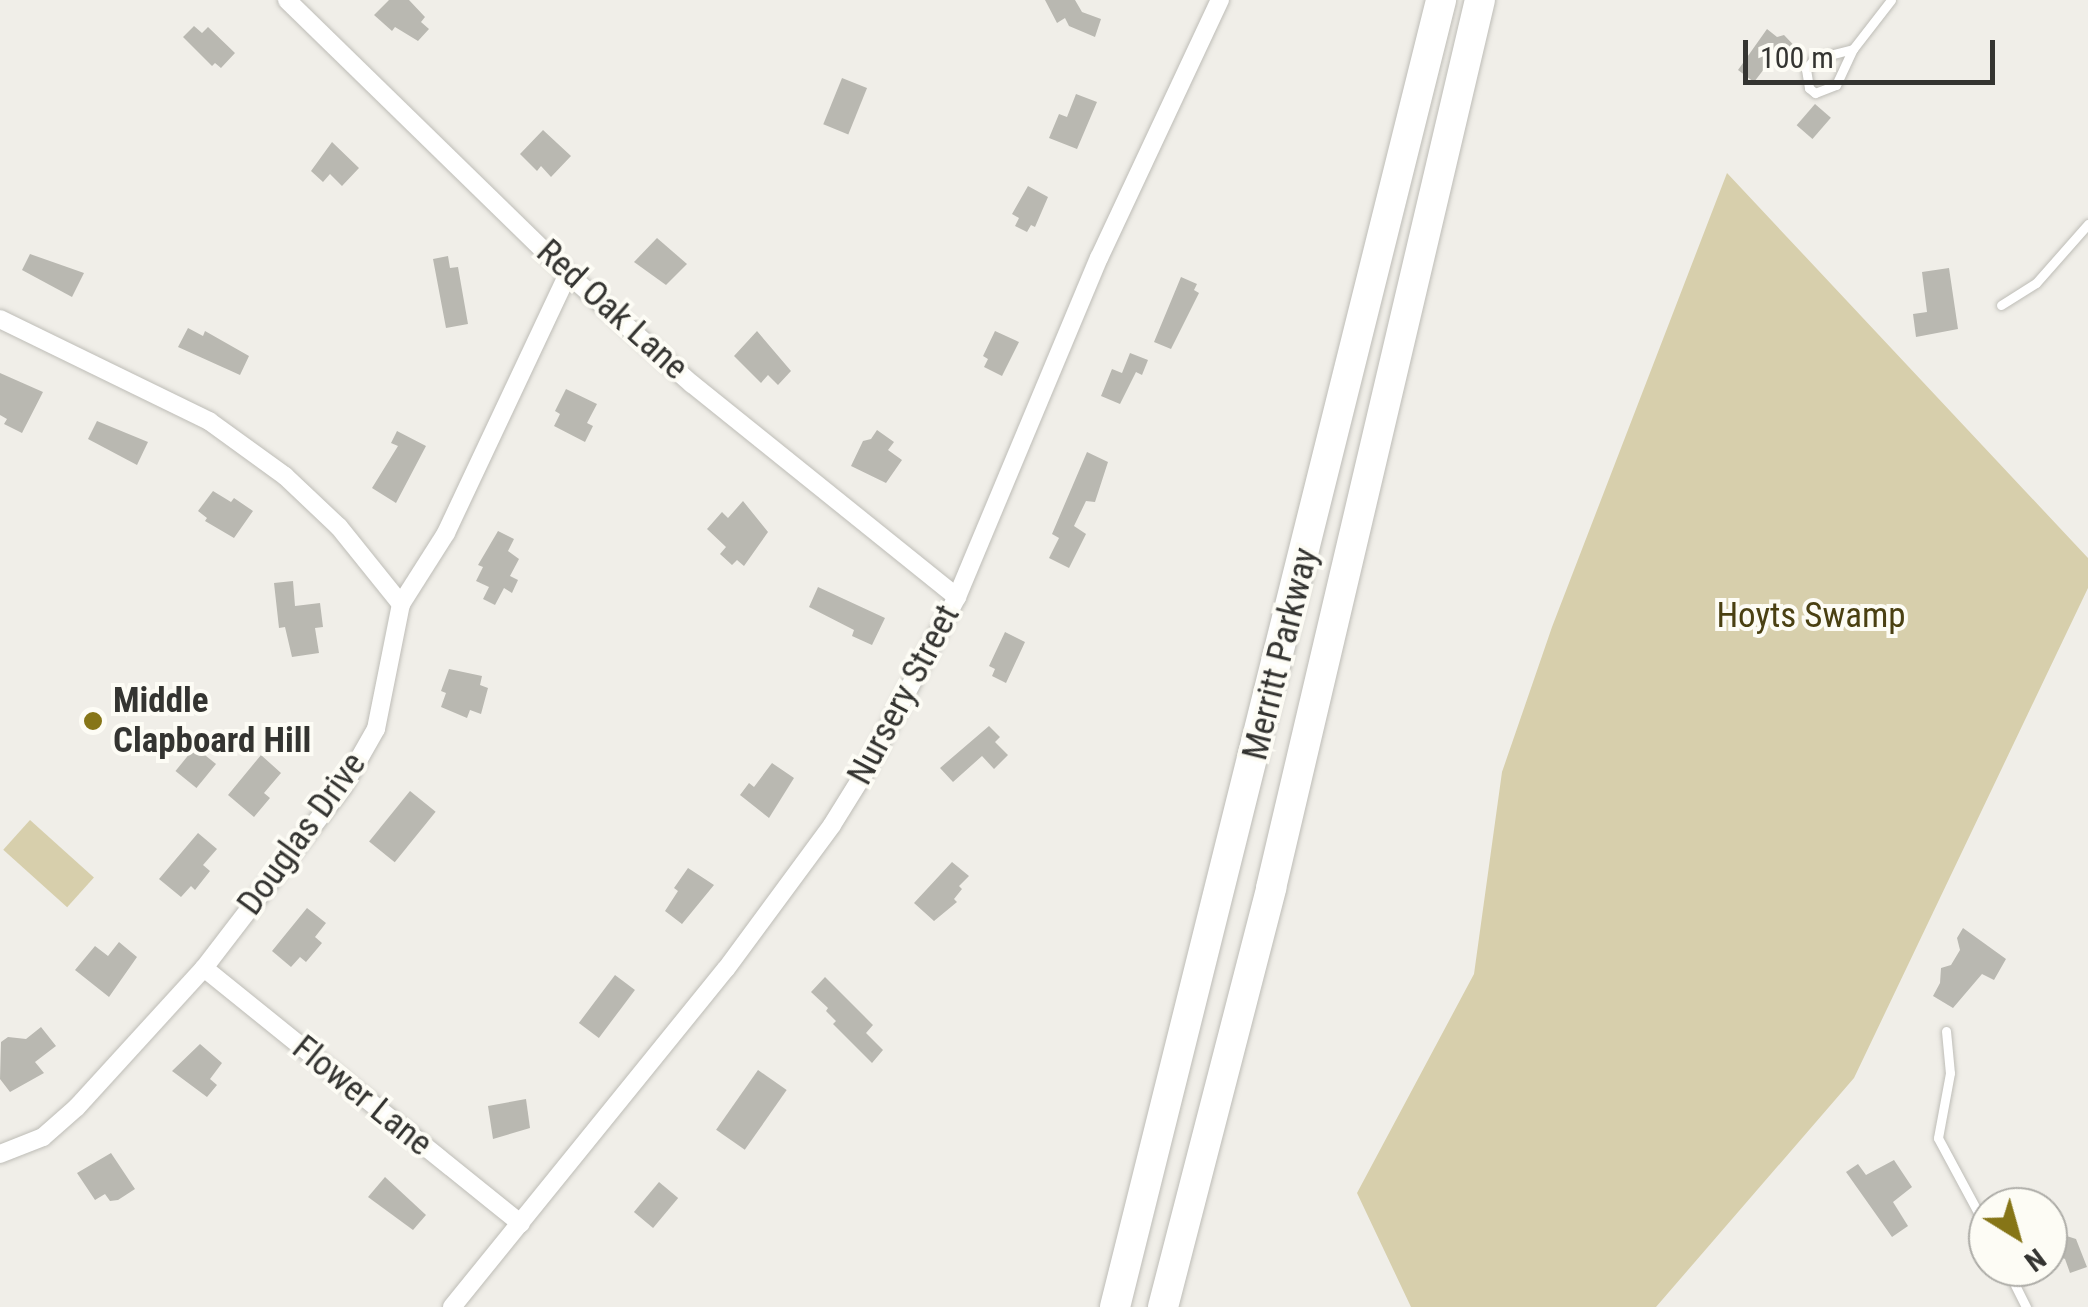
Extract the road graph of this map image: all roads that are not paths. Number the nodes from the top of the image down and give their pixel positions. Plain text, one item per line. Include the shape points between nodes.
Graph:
1 (287, 0) edge
2 (1220, 0) edge
3 (1441, 0) edge
4 (1480, 0) edge
5 (1891, 0) edge
6 (1853, 49) junction
7 (2088, 224) edge
8 (568, 274) junction
9 (2001, 305) dead end
10 (0, 319) edge
11 (957, 597) junction
12 (401, 604) junction
13 (204, 968) junction
14 (1946, 1030) dead end
15 (0, 1154) edge
16 (1968, 1194) edge
17 (521, 1224) junction
18 (452, 1307) edge
19 (1116, 1307) edge
20 (1163, 1307) edge

1 - 8 street, Red Oak Lane
2 - 11 street, Nursery Street via 1099,258
3 - 19 highway, Merritt Parkway
4 - 20 highway, Merritt Parkway via 1271,888
5 - 6 lane
6 - 6 lane via 1836,85 1826,92 1808,88 1806,69 1814,59
7 - 9 lane via 2036,284
8 - 11 street, Red Oak Lane via 692,384
8 - 12 street, Douglas Drive via 446,533
10 - 12 street via 209,421 285,476 339,527
11 - 17 street, Nursery Street via 832,825
12 - 13 street, Douglas Drive via 376,728 343,786
13 - 15 street, Douglas Drive via 43,1138
13 - 17 street, Flower Lane
14 - 16 lane via 1950,1074 1938,1138
17 - 18 street, Nursery Street

